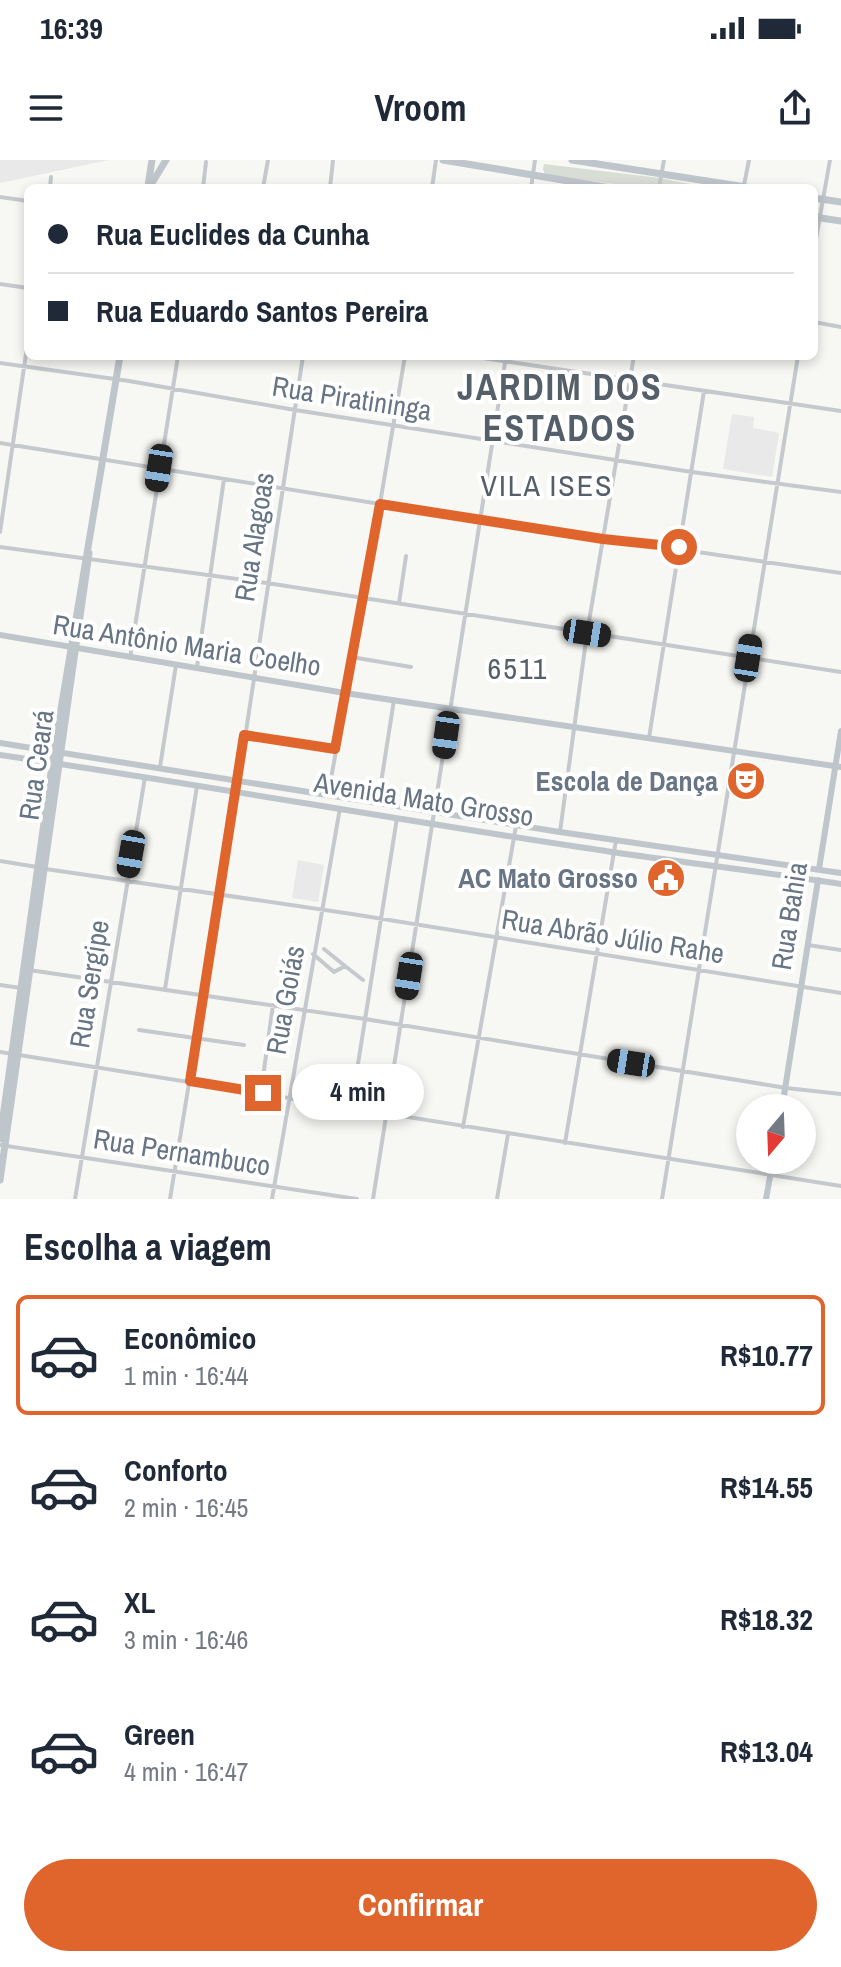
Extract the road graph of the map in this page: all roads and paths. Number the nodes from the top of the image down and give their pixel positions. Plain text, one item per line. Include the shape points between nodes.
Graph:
1 (150, 160) edge
2 (166, 160) edge
3 (268, 160) edge
4 (333, 160) edge
5 (436, 160) edge
6 (443, 160) edge
7 (535, 160) edge
8 (572, 160) edge
9 (664, 160) edge
10 (749, 160) edge
11 (830, 160) edge
12 (206, 162) edge
13 (662, 174) junction
14 (533, 176) junction
15 (51, 177) dead end
16 (50, 184) edge
17 (148, 184) edge
18 (151, 184) edge
19 (203, 184) edge
20 (264, 184) edge
21 (330, 184) edge
22 (433, 184) edge
23 (532, 184) edge
24 (585, 184) edge
25 (660, 184) edge
26 (709, 184) edge
27 (748, 184) edge
28 (0, 197) edge
29 (818, 198) edge
30 (24, 200) edge
31 (841, 202) edge
32 (818, 217) edge
33 (841, 221) edge
34 (0, 284) edge
35 (24, 287) edge
36 (818, 323) edge
37 (841, 327) edge
38 (24, 360) edge
39 (119, 360) edge
40 (177, 360) edge
41 (302, 360) edge
42 (404, 360) edge
43 (505, 360) edge
44 (517, 360) edge
45 (633, 360) edge
46 (797, 360) edge
47 (0, 363) edge
48 (23, 367) junction
49 (116, 379) junction
50 (631, 379) junction
51 (173, 389) junction
52 (704, 391) junction
53 (789, 404) junction
54 (295, 410) junction
55 (841, 411) edge
56 (392, 425) junction
57 (492, 440) junction
58 (0, 443) edge
59 (12, 445) junction
60 (103, 459) junction
61 (618, 460) junction
62 (159, 468) junction
63 (692, 472) junction
64 (224, 479) junction
65 (777, 482) junction
66 (283, 489) junction
67 (841, 492) edge
68 (380, 504) junction
69 (480, 520) junction
70 (0, 532) edge
71 (603, 539) junction
72 (0, 547) edge
73 (679, 547) junction
74 (406, 556) dead end
75 (87, 560) junction
76 (764, 561) junction
77 (143, 567) junction
78 (841, 573) edge
79 (210, 577) junction
80 (267, 583) junction
81 (364, 598) junction
82 (399, 603) junction
83 (465, 614) junction
84 (587, 633) junction
85 (0, 635) edge
86 (664, 644) junction
87 (73, 649) junction
88 (351, 657) junction
89 (130, 658) junction
90 (748, 658) junction
91 (176, 665) junction
92 (411, 667) dead end
93 (197, 668) junction
94 (841, 672) edge
95 (252, 678) junction
96 (345, 693) junction
97 (394, 700) junction
98 (449, 709) junction
99 (574, 729) junction
100 (841, 731) edge
101 (244, 735) junction
102 (649, 740) junction
103 (0, 743) edge
104 (335, 749) junction
105 (733, 750) junction
106 (57, 752) junction
107 (0, 755) edge
108 (92, 757) junction
109 (55, 763) junction
110 (81, 767) junction
111 (160, 767) junction
112 (838, 767) edge
113 (196, 773) junction
114 (145, 777) junction
115 (238, 779) junction
116 (197, 785) junction
117 (237, 790) junction
118 (331, 795) junction
119 (378, 802) junction
120 (320, 804) junction
121 (337, 807) junction
122 (435, 811) junction
123 (397, 818) junction
124 (434, 823) junction
125 (516, 824) junction
126 (560, 832) junction
127 (514, 836) junction
128 (616, 840) junction
129 (615, 852) junction
130 (717, 853) junction
131 (0, 861) edge
132 (715, 865) junction
133 (41, 868) junction
134 (819, 869) junction
135 (841, 873) edge
136 (127, 880) junction
137 (818, 881) junction
138 (841, 884) edge
139 (181, 888) junction
140 (219, 894) junction
141 (321, 910) junction
142 (381, 919) junction
143 (417, 925) junction
144 (496, 938) junction
145 (807, 945) junction
146 (324, 949) dead end
147 (841, 950) edge
148 (313, 954) junction
149 (597, 954) junction
150 (345, 966) junction
151 (27, 970) junction
152 (698, 970) junction
153 (363, 980) dead end
154 (110, 981) junction
155 (0, 985) edge
156 (800, 986) junction
157 (24, 989) junction
158 (165, 989) junction
159 (841, 993) edge
160 (201, 995) junction
161 (273, 1005) junction
162 (303, 1010) junction
163 (365, 1019) junction
164 (401, 1026) junction
165 (139, 1030) dead end
166 (195, 1038) junction
167 (479, 1039) junction
168 (244, 1045) dead end
169 (0, 1052) edge
170 (15, 1055) junction
171 (580, 1055) junction
172 (96, 1068) junction
173 (682, 1071) junction
174 (263, 1077) dead end
175 (190, 1081) junction
176 (786, 1088) junction
177 (785, 1094) edge
178 (841, 1094) edge
179 (288, 1097) junction
180 (351, 1108) junction
181 (386, 1115) junction
182 (463, 1127) junction
183 (508, 1134) junction
184 (2, 1143) edge
185 (565, 1143) junction
186 (83, 1156) junction
187 (670, 1160) junction
188 (174, 1171) junction
189 (770, 1175) junction
190 (0, 1180) edge
191 (274, 1186) junction
192 (841, 1186) edge
193 (75, 1199) edge
194 (170, 1199) edge
195 (272, 1199) edge
196 (357, 1199) edge
197 (373, 1199) edge
198 (497, 1199) edge
199 (662, 1199) edge
200 (766, 1199) edge

1 - 17 main road
2 - 18 main road
3 - 20 street
4 - 21 street
5 - 22 street
6 - 14 main road
7 - 14 street
8 - 13 main road
9 - 13 street
10 - 27 street
11 - 29 street
12 - 19 street
13 - 25 street
13 - 26 main road
14 - 23 street
14 - 24 main road
15 - 16 street
28 - 30 street
29 - 31 main road
32 - 33 main road
34 - 35 street
36 - 37 street
38 - 48 street
39 - 49 main road, Rua Ceará
40 - 51 street
41 - 54 street, Rua Alagoas
42 - 56 street
43 - 57 street
44 - 50 street
45 - 50 street
46 - 53 street
47 - 48 street, Rua Piratininga
48 - 49 street, Rua Piratininga
48 - 59 street
49 - 51 street, Rua Piratininga
49 - 60 main road, Rua Ceará
50 - 52 street
50 - 61 street
51 - 54 street, Rua Piratininga
51 - 62 street
52 - 53 street
52 - 63 street
53 - 55 street
53 - 65 street
54 - 56 street, Rua Piratininga
54 - 66 street, Rua Alagoas
56 - 57 street, Rua Piratininga
56 - 68 street
57 - 61 street, Rua Piratininga
57 - 69 street
58 - 59 street
59 - 60 street
59 - 70 street
60 - 62 street
60 - 75 main road, Rua Ceará
61 - 63 street, Rua Piratininga
61 - 71 street
62 - 64 street
62 - 77 street
63 - 65 street, Rua Piratininga
63 - 73 street
64 - 66 street
64 - 79 street
65 - 67 street, Rua Piratininga
65 - 76 street
66 - 68 street
66 - 80 street, Rua Alagoas
68 - 69 street
68 - 81 street
69 - 71 street
69 - 83 street
71 - 73 street
71 - 84 street
72 - 75 street
73 - 76 street
73 - 86 street
74 - 82 street
75 - 77 street
75 - 87 main road, Rua Ceará
76 - 78 street
76 - 90 street
77 - 79 street
77 - 89 street
79 - 80 street
79 - 93 street
80 - 81 street
80 - 95 street, Rua Alagoas
81 - 82 street
81 - 88 street
82 - 83 street
83 - 84 street
83 - 98 street
84 - 86 street
84 - 99 street
85 - 87 main road, Rua Antônio Maria Coelho
86 - 90 street
86 - 102 street
87 - 89 main road, Rua Antônio Maria Coelho
87 - 106 main road, Rua Ceará
88 - 92 street
88 - 96 street
89 - 91 main road, Rua Antônio Maria Coelho
90 - 94 street
90 - 105 street
91 - 93 main road, Rua Antônio Maria Coelho
91 - 111 street
93 - 95 main road, Rua Antônio Maria Coelho
95 - 96 main road, Rua Antônio Maria Coelho
95 - 101 street, Rua Alagoas
96 - 97 main road, Rua Antônio Maria Coelho
96 - 104 street
97 - 98 main road, Rua Antônio Maria Coelho
97 - 119 street
98 - 99 main road, Rua Antônio Maria Coelho
98 - 122 street
99 - 102 main road, Rua Antônio Maria Coelho
99 - 126 street
100 - 112 main road, Rua Bahia
101 - 104 street
101 - 115 street, Rua Alagoas
102 - 105 main road, Rua Antônio Maria Coelho
103 - 106 main road, Avenida Mato Grosso
104 - 118 street
105 - 112 main road, Rua Antônio Maria Coelho
105 - 130 street
106 - 108 main road, Avenida Mato Grosso
106 - 109 main road, Rua Ceará
107 - 109 main road, Avenida Mato Grosso
108 - 110 main road
108 - 111 main road, Avenida Mato Grosso
109 - 110 main road, Avenida Mato Grosso
109 - 133 main road, Rua Ceará
110 - 114 main road, Avenida Mato Grosso
111 - 113 main road, Avenida Mato Grosso
112 - 134 main road, Rua Bahia
113 - 115 main road, Avenida Mato Grosso
113 - 116 main road
114 - 116 main road, Avenida Mato Grosso
114 - 136 street, Rua Sergipe
115 - 117 street, Rua Alagoas
115 - 118 main road, Avenida Mato Grosso
116 - 117 main road, Avenida Mato Grosso
116 - 139 street
117 - 120 main road, Avenida Mato Grosso
117 - 140 street, Rua Alagoas
118 - 119 main road, Avenida Mato Grosso
118 - 120 main road
118 - 121 main road
119 - 122 main road, Avenida Mato Grosso
120 - 121 main road, Avenida Mato Grosso
121 - 123 main road, Avenida Mato Grosso
121 - 141 street, Rua Goiás
122 - 124 street
122 - 125 main road, Avenida Mato Grosso
123 - 124 main road, Avenida Mato Grosso
123 - 142 street
124 - 127 main road, Avenida Mato Grosso
124 - 143 street
125 - 126 main road, Avenida Mato Grosso
125 - 127 street
126 - 128 main road, Avenida Mato Grosso
127 - 129 main road, Avenida Mato Grosso
127 - 144 street
128 - 129 street
128 - 130 main road, Avenida Mato Grosso
129 - 132 main road, Avenida Mato Grosso
129 - 149 street
130 - 132 street
130 - 134 main road, Avenida Mato Grosso
131 - 133 street, Rua Abrão Júlio Rahe
132 - 137 main road, Avenida Mato Grosso
132 - 152 street
133 - 136 street, Rua Abrão Júlio Rahe
133 - 151 main road, Rua Ceará
134 - 135 main road, Avenida Mato Grosso
134 - 137 main road, Rua Bahia
136 - 139 street, Rua Abrão Júlio Rahe
136 - 154 street, Rua Sergipe
137 - 138 main road, Avenida Mato Grosso
137 - 145 main road, Rua Bahia
139 - 140 street, Rua Abrão Júlio Rahe
139 - 158 street
140 - 141 street, Rua Abrão Júlio Rahe
140 - 160 street, Rua Alagoas
141 - 142 street, Rua Abrão Júlio Rahe
141 - 148 street, Rua Goiás
142 - 143 street, Rua Abrão Júlio Rahe
142 - 163 street
143 - 144 street, Rua Abrão Júlio Rahe
143 - 164 street
144 - 149 street, Rua Abrão Júlio Rahe
144 - 167 street
145 - 147 street
145 - 156 main road, Rua Bahia
146 - 150 street
148 - 150 street via 334,972
148 - 162 street, Rua Goiás
149 - 152 street, Rua Abrão Júlio Rahe
149 - 171 street
150 - 153 street
151 - 154 street
151 - 157 main road, Rua Ceará
152 - 156 street, Rua Abrão Júlio Rahe
152 - 173 street
154 - 158 street
154 - 172 street, Rua Sergipe
155 - 157 street
156 - 159 street, Rua Abrão Júlio Rahe
156 - 176 main road, Rua Bahia
157 - 170 main road, Rua Ceará
158 - 160 street
160 - 161 street
160 - 166 street, Rua Alagoas
161 - 162 street
161 - 174 street
162 - 163 street
162 - 179 street, Rua Goiás
163 - 164 street
163 - 180 street
164 - 167 street
164 - 181 street
165 - 166 street
166 - 168 street
166 - 175 street, Rua Alagoas
167 - 171 street
167 - 182 street
169 - 170 street
170 - 172 street
170 - 184 main road, Rua Ceará
171 - 173 street
171 - 185 street
172 - 175 street
172 - 186 street, Rua Sergipe
173 - 176 street
173 - 187 street
175 - 179 street
175 - 188 street, Rua Alagoas
176 - 177 main road, Rua Bahia
176 - 178 street
179 - 180 street
179 - 191 street, Rua Goiás
180 - 181 street
181 - 182 street
181 - 197 street
182 - 183 street
183 - 185 street
183 - 198 street
184 - 186 street, Rua Pernambuco
184 - 190 main road, Rua Ceará
185 - 187 street
186 - 188 street, Rua Pernambuco
186 - 193 street, Rua Sergipe
187 - 189 street
187 - 199 street
188 - 191 street, Rua Pernambuco
188 - 194 street, Rua Alagoas
189 - 192 street
189 - 200 main road
191 - 195 street, Rua Goiás
191 - 196 street, Rua Pernambuco

